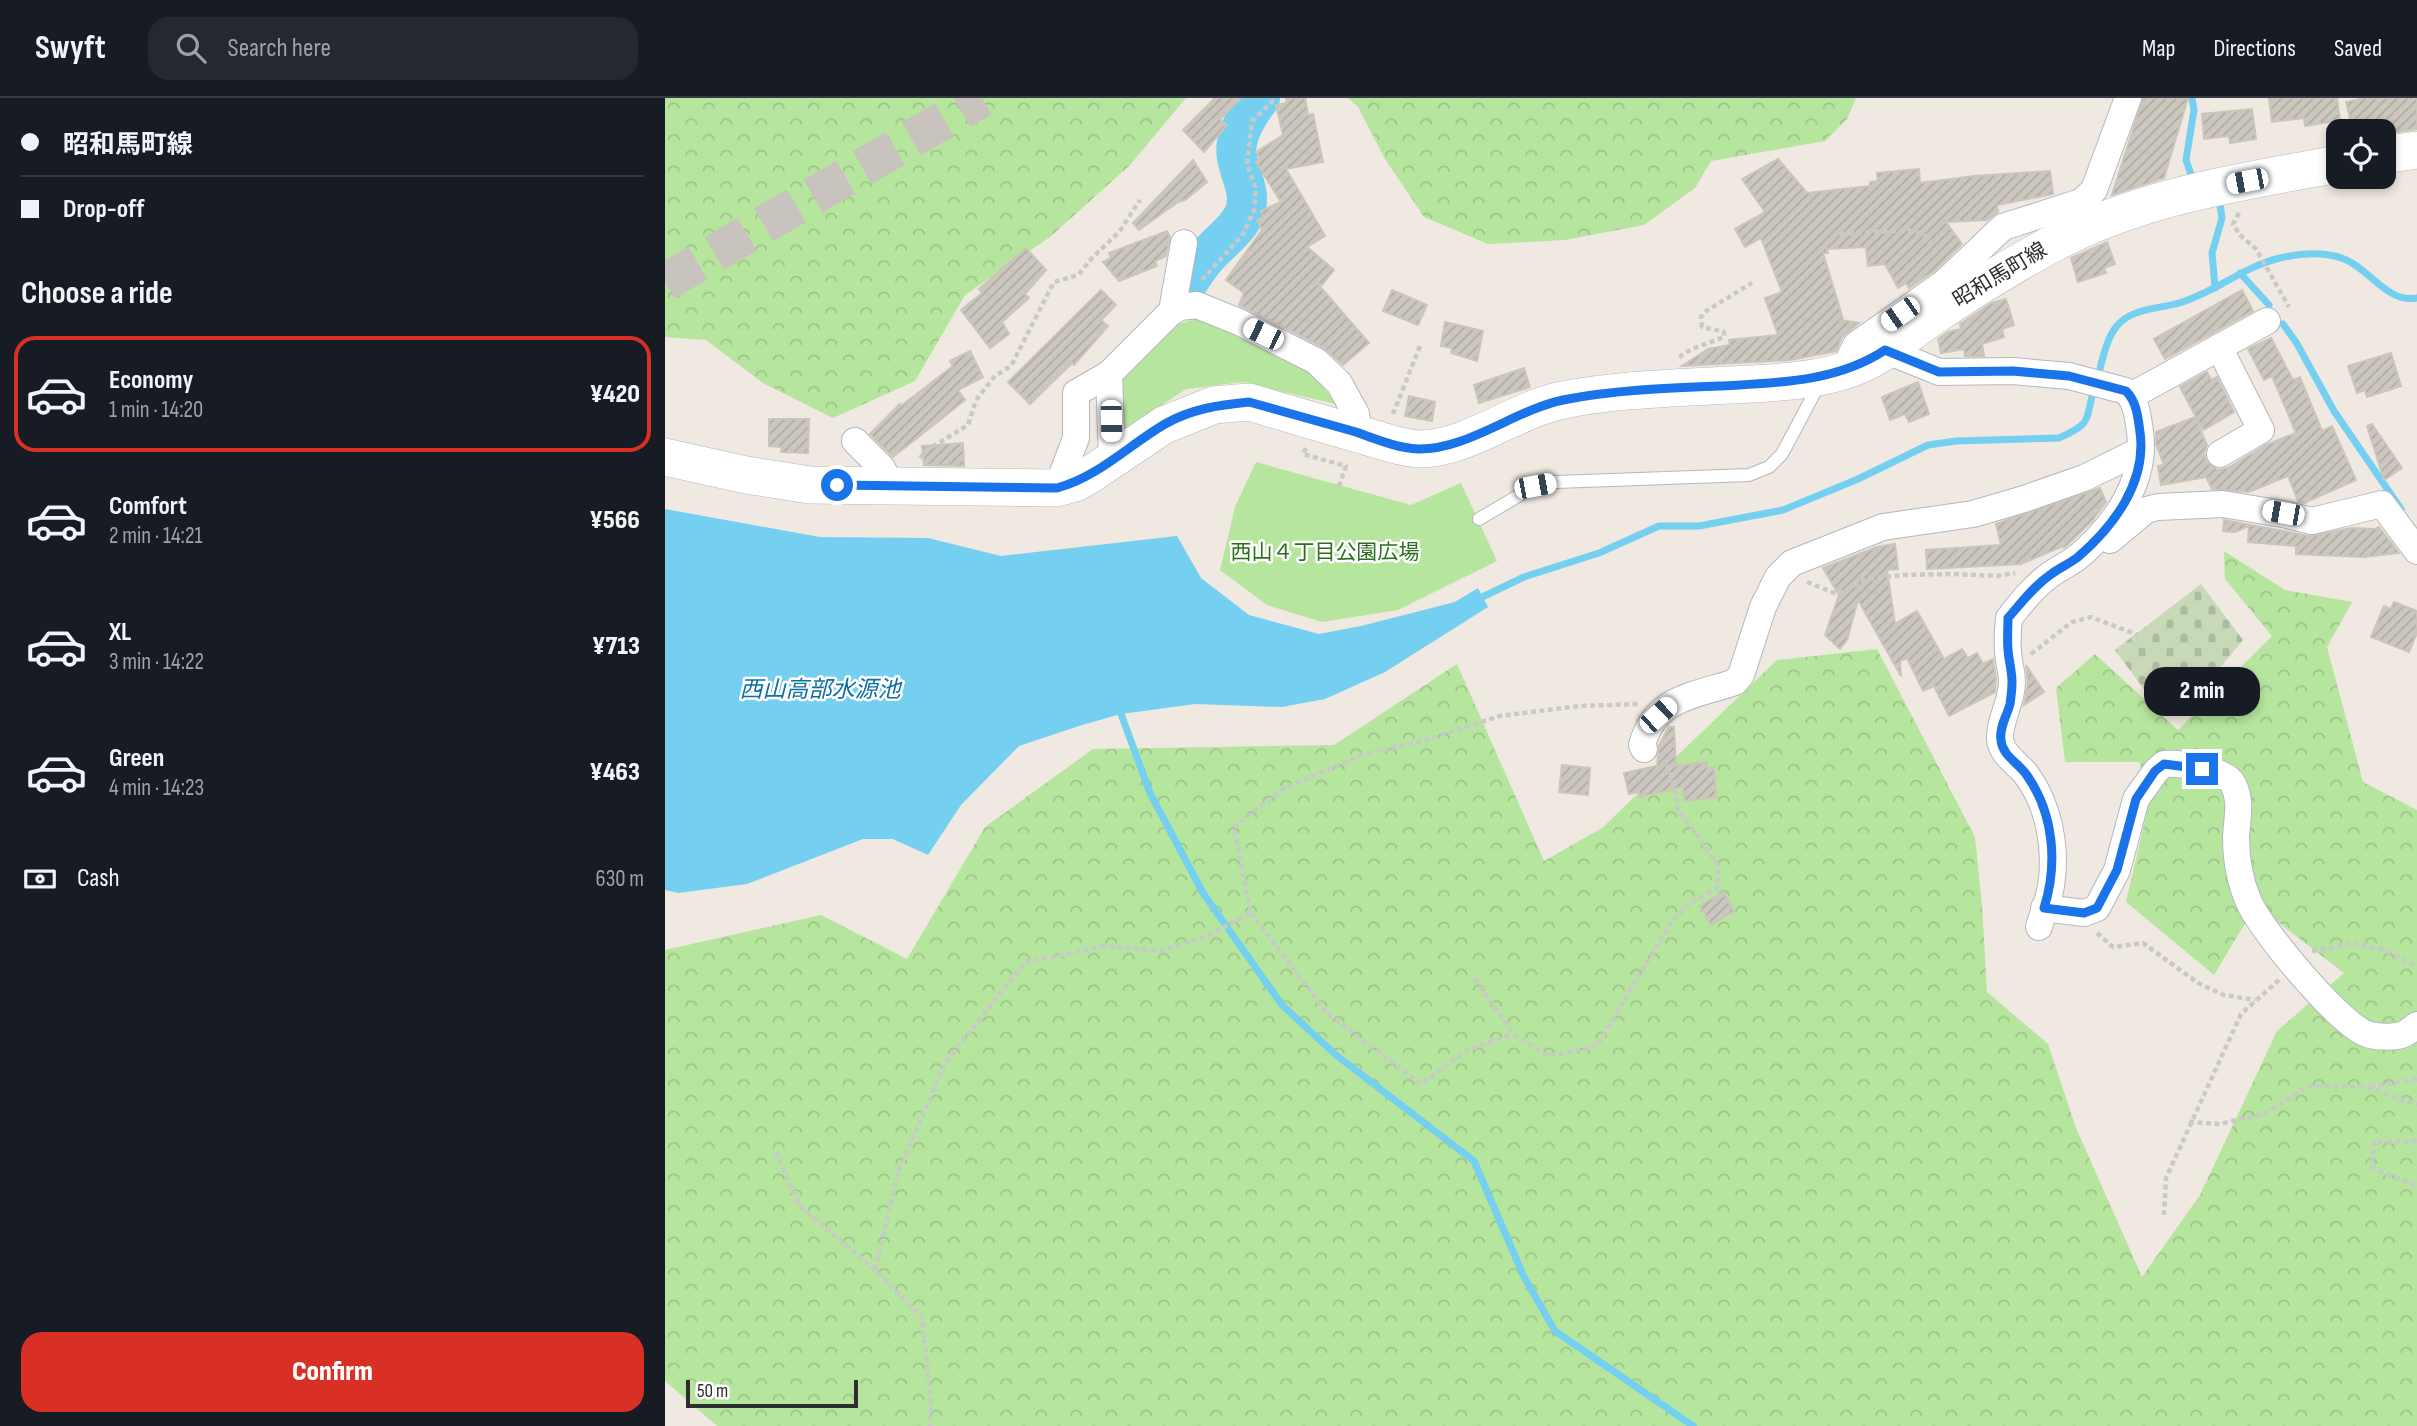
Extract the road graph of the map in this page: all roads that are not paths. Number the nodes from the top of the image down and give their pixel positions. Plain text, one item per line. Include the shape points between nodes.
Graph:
1 (2128, 98) edge
2 (2417, 150) edge
3 (2396, 153) edge
4 (2326, 166) edge
5 (1184, 243) dead end
6 (1185, 308) junction
7 (2267, 321) dead end
8 (2219, 347) junction
9 (1885, 350) junction
10 (1833, 373) junction
11 (1109, 374) junction
12 (2131, 396) junction
13 (1357, 424) junction
14 (855, 441) dead end
15 (2141, 450) junction
16 (2220, 454) dead end
17 (665, 457) edge
18 (1112, 460) junction
19 (701, 465) junction
20 (665, 468) edge
21 (898, 485) junction
22 (1057, 488) junction
23 (1479, 519) dead end
24 (2416, 547) edge
25 (2075, 559) junction
26 (1644, 749) road end
27 (2417, 1026) edge

1 - 10 street via 2094,190 2081,202 2003,227 1954,274 1856,345
2 - 3 main road
4 - 9 main road, 昭和馬町線 via 2203,189 2128,211 2055,242
5 - 6 street
6 - 11 street
6 - 13 street via 1239,322 1316,361 1339,383
7 - 8 street
8 - 12 street
8 - 16 street via 2261,430
9 - 10 main road, 昭和馬町線
9 - 12 street via 1939,372 2069,376
10 - 13 main road, 昭和馬町線 via 1770,383 1560,401 1433,448 1413,449
10 - 23 lane via 1815,392 1782,454 1769,467 1749,475 1556,482 1535,486
11 - 18 street
11 - 22 street via 1076,393 1076,438
12 - 15 street via 2138,414
13 - 18 main road, 昭和馬町線 via 1249,402 1214,405 1164,425
14 - 21 street
15 - 25 street via 2140,468 2113,523
15 - 26 street via 2084,478 2024,499 1973,514 1870,530 1792,563 1778,577 1763,607 1741,675 1735,682 1671,703 1646,730
17 - 19 main road, 昭和馬町線
18 - 22 main road, 昭和馬町線 via 1075,483
19 - 20 main road, 昭和馬町線
19 - 21 main road, 昭和馬町線 via 810,485
21 - 22 main road, 昭和馬町線
24 - 25 street via 2382,504 2312,521 2223,504 2177,505 2146,510 2096,551
25 - 27 street via 2049,575 2008,618 2012,680 2000,740 2027,776 2050,832 2051,887 2042,918 2097,908 2117,870 2136,799 2155,771 2164,764 2202,769 2233,782 2239,807 2237,859 2248,901 2296,967 2341,1018 2367,1035 2402,1036

